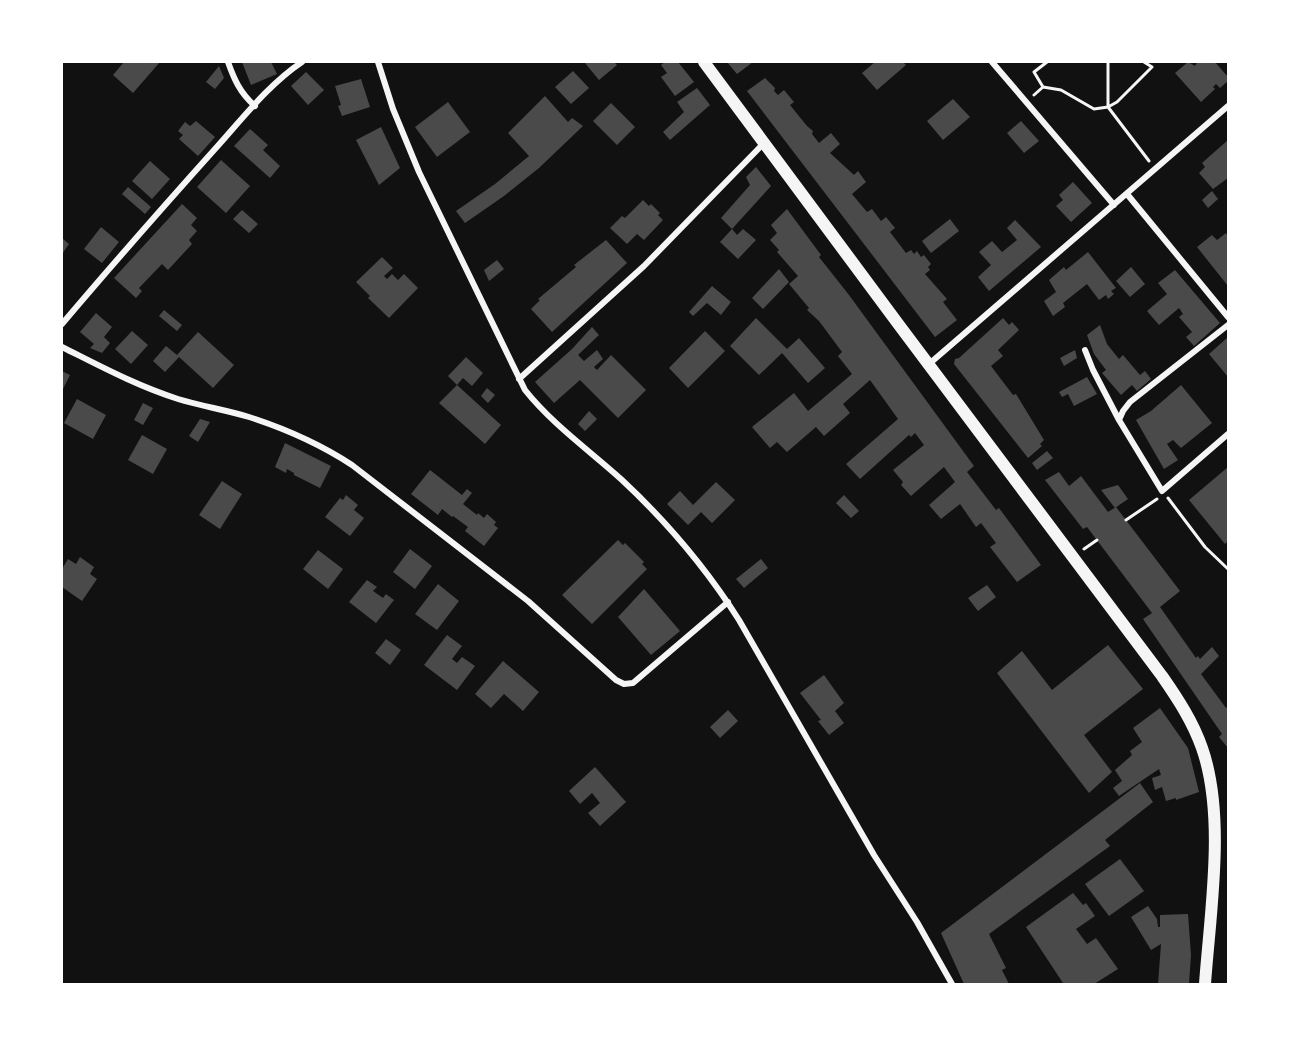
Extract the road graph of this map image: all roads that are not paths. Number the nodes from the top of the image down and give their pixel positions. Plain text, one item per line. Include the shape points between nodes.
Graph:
1 (228, 62) edge
2 (302, 62) edge
3 (378, 62) edge
4 (704, 62) edge
5 (992, 62) edge
6 (255, 106) junction
7 (1228, 106) edge
8 (764, 143) junction
9 (1127, 194) junction
10 (1114, 205) junction
11 (1228, 317) edge
12 (62, 324) edge
13 (1228, 325) edge
14 (62, 347) edge
15 (1085, 350) dead end
16 (928, 364) junction
17 (519, 380) junction
18 (1119, 420) junction
19 (1228, 434) edge
20 (728, 602) junction
21 (952, 984) edge
22 (1205, 984) edge

1 - 6 street via 244,96
2 - 6 street
3 - 17 street via 419,172
4 - 8 main road
5 - 10 street
6 - 12 street
7 - 9 street
8 - 16 main road
8 - 17 street via 644,266
9 - 10 street
9 - 11 street
10 - 16 street
13 - 18 street via 1130,402
14 - 20 street via 134,383 277,427 329,450 528,601 624,684 633,683
15 - 18 street
16 - 22 main road via 1162,676 1191,722 1212,785 1214,836
17 - 20 street via 545,412 663,520
18 - 19 street via 1163,492
20 - 21 street

